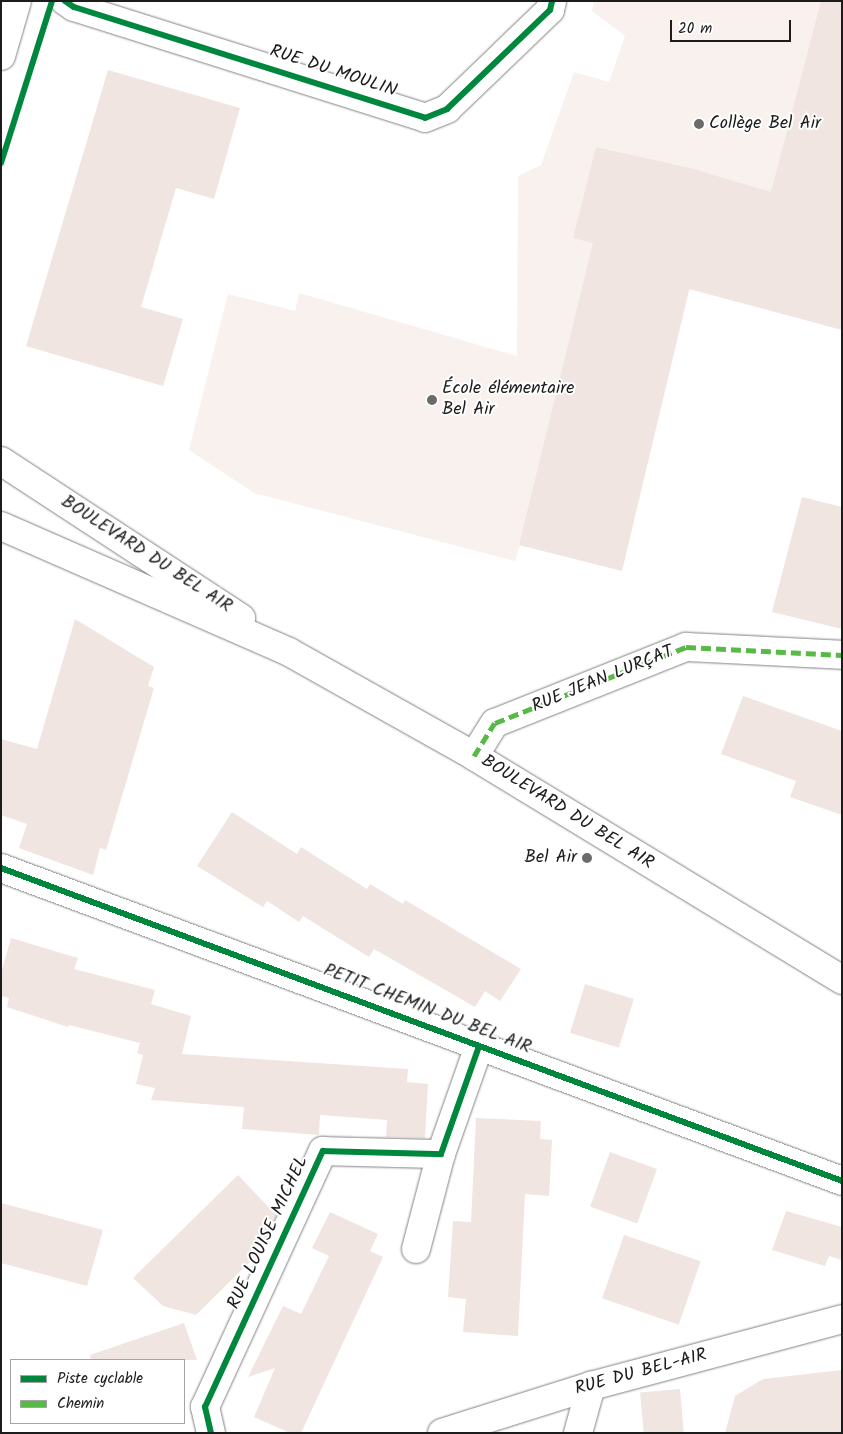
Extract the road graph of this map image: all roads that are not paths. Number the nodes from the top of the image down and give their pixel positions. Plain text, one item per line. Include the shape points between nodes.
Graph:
1 (16, 1) edge
2 (65, 1) edge
3 (552, 1) edge
4 (1, 56) edge
5 (1, 461) edge
6 (1, 526) edge
7 (289, 652) junction
8 (842, 655) edge
9 (474, 756) junction
10 (1, 868) edge
11 (842, 980) edge
12 (479, 1046) junction
13 (441, 1154) junction
14 (842, 1181) edge
15 (416, 1249) dead end
16 (842, 1319) edge
17 (591, 1386) junction
18 (211, 1433) edge
19 (442, 1433) edge
20 (578, 1433) edge

1 - 4 street
2 - 3 street, RUE DU MOULIN via 74,8 425,118 447,109 550,10
5 - 7 street, BOULEVARD DU BEL AIR via 189,581
6 - 7 street, BOULEVARD DU BEL AIR
7 - 9 street, BOULEVARD DU BEL AIR
8 - 9 street, RUE JEAN LURÇAT via 686,646 495,723
9 - 11 street, BOULEVARD DU BEL AIR
10 - 12 street, PETIT CHEMIN DU BEL AIR
12 - 13 street
12 - 14 street, PETIT CHEMIN DU BEL AIR
13 - 15 street
13 - 18 street, RUE LOUISE MICHEL via 323,1150 205,1407
16 - 17 street, RUE DU BEL-AIR
17 - 19 street, RUE DU BEL-AIR
17 - 20 street

